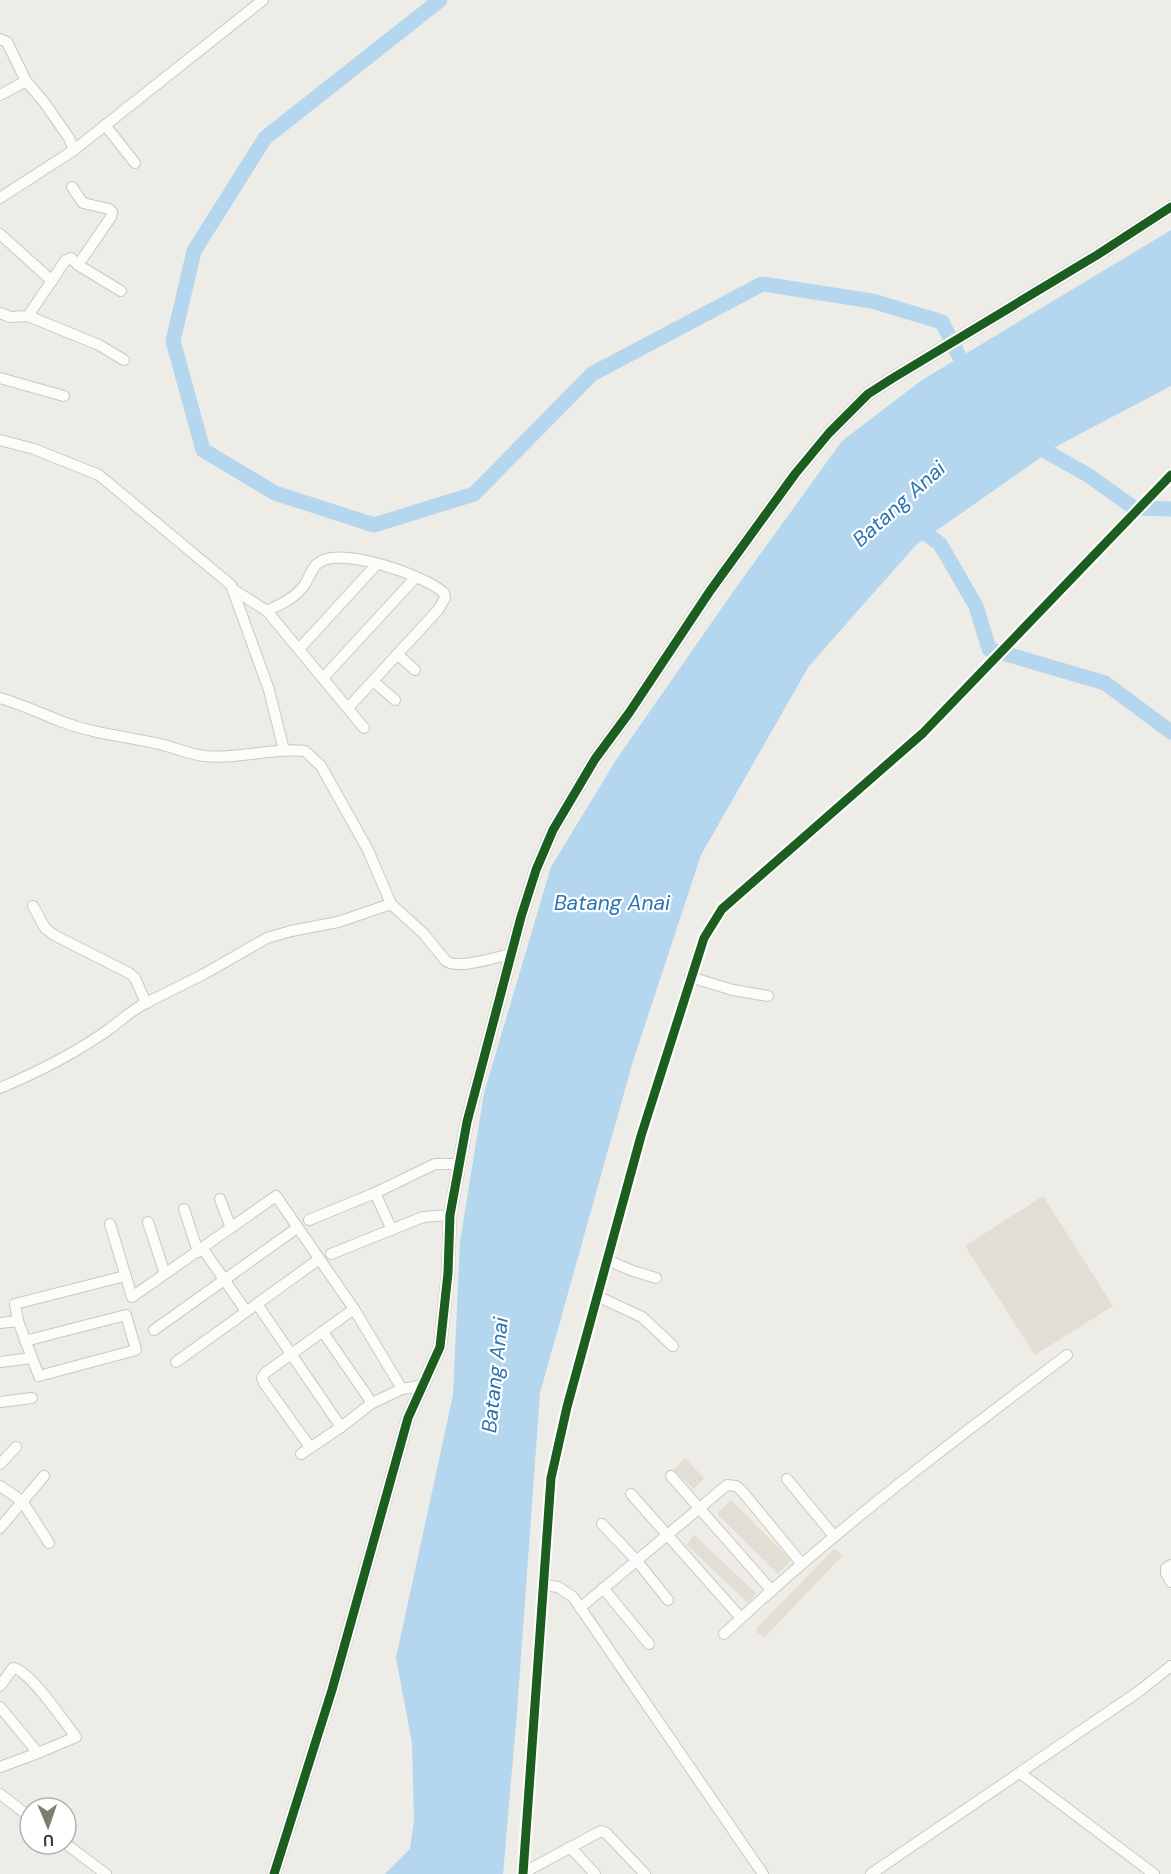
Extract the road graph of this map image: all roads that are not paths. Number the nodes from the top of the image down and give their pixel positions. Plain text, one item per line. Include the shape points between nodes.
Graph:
1 (263, 0) edge
2 (0, 39) edge
3 (26, 81) junction
4 (0, 95) edge
5 (105, 125) junction
6 (74, 150) junction
7 (135, 163) dead end
8 (72, 187) dead end
9 (0, 198) edge
10 (1171, 207) edge
11 (0, 234) edge
12 (78, 265) junction
13 (52, 281) junction
14 (122, 291) dead end
15 (0, 313) edge
16 (28, 316) junction
17 (124, 360) dead end
18 (0, 378) edge
19 (64, 396) dead end
20 (0, 440) edge
21 (1171, 475) edge
22 (377, 564) junction
23 (416, 577) junction
24 (234, 590) junction
25 (267, 611) junction
26 (299, 649) junction
27 (397, 654) junction
28 (415, 670) dead end
29 (323, 678) junction
30 (373, 681) junction
31 (0, 698) edge
32 (395, 700) dead end
33 (348, 708) junction
34 (364, 728) dead end
35 (284, 750) junction
36 (392, 904) junction
37 (33, 906) dead end
38 (512, 954) junction
39 (690, 977) junction
40 (768, 996) dead end
41 (146, 1003) junction
42 (0, 1088) edge
43 (459, 1164) junction
44 (375, 1193) junction
45 (220, 1198) dead end
46 (184, 1209) dead end
47 (450, 1215) junction
48 (309, 1220) dead end
49 (148, 1222) dead end
50 (110, 1224) dead end
51 (297, 1227) junction
52 (231, 1228) junction
53 (392, 1230) junction
54 (200, 1250) junction
55 (332, 1254) dead end
56 (318, 1260) junction
57 (607, 1260) junction
58 (165, 1274) junction
59 (125, 1276) junction
60 (656, 1278) dead end
61 (224, 1280) junction
62 (597, 1296) junction
63 (257, 1304) junction
64 (354, 1309) junction
65 (246, 1311) junction
66 (18, 1321) junction
67 (0, 1323) edge
68 (154, 1330) dead end
69 (323, 1332) junction
70 (25, 1341) junction
71 (673, 1346) dead end
72 (291, 1354) junction
73 (1067, 1355) dead end
74 (32, 1358) junction
75 (0, 1362) edge
76 (176, 1362) dead end
77 (425, 1385) junction
78 (402, 1389) junction
79 (32, 1398) dead end
80 (0, 1402) edge
81 (372, 1403) junction
82 (341, 1427) junction
83 (16, 1447) dead end
84 (0, 1464) edge
85 (44, 1476) dead end
86 (671, 1476) dead end
87 (787, 1479) dead end
88 (0, 1486) edge
89 (631, 1494) dead end
90 (22, 1501) junction
91 (699, 1509) junction
92 (602, 1524) dead end
93 (0, 1528) edge
94 (667, 1536) junction
95 (834, 1536) junction
96 (49, 1543) dead end
97 (637, 1561) junction
98 (802, 1564) junction
99 (1171, 1565) edge
100 (1171, 1582) edge
101 (543, 1586) junction
102 (603, 1588) junction
103 (772, 1591) junction
104 (668, 1600) dead end
105 (580, 1608) junction
106 (741, 1618) junction
107 (723, 1634) dead end
108 (649, 1644) dead end
109 (1171, 1666) edge
110 (0, 1686) edge
111 (0, 1707) edge
112 (38, 1753) junction
113 (0, 1767) edge
114 (1020, 1773) junction
115 (0, 1794) edge
116 (18, 1808) edge
117 (570, 1847) junction
118 (78, 1853) edge
119 (540, 1870) edge
120 (105, 1874) edge
121 (274, 1874) edge
122 (523, 1874) edge
123 (595, 1874) edge
124 (645, 1874) edge
125 (763, 1874) edge
126 (871, 1874) edge
127 (1154, 1874) edge

1 - 5 street
2 - 3 street via 10,46
3 - 4 street
3 - 6 street
5 - 6 street
5 - 7 street
6 - 9 street
8 - 12 street via 83,203 112,212
10 - 38 street via 868,394 829,433 710,591 595,759 553,830 536,870
11 - 13 street
12 - 13 street via 68,258
12 - 14 street
13 - 16 street
15 - 16 street
16 - 17 street via 99,345
18 - 19 street
20 - 24 street via 99,475
21 - 39 street via 923,734 722,909 704,938
22 - 23 street
22 - 25 street via 326,558 316,564 303,587 291,598
22 - 26 street
23 - 27 street via 439,588 444,598 438,610
23 - 29 street
24 - 25 street
24 - 35 street via 269,690
25 - 26 street
26 - 29 street
27 - 28 street
27 - 30 street
29 - 33 street
30 - 32 street
30 - 33 street
31 - 35 street via 89,730 202,756
33 - 34 street
35 - 36 street via 305,751 321,766 368,850
36 - 38 street via 450,964
36 - 41 street via 338,922 267,938
37 - 41 street via 45,928 54,935 135,978
38 - 43 street
39 - 40 street
39 - 57 street
41 - 42 street via 67,1055
43 - 44 street via 435,1164
43 - 47 street
44 - 48 street
44 - 53 street
45 - 52 street
46 - 54 street
47 - 53 street via 430,1215
47 - 77 street via 441,1347
49 - 58 street
50 - 59 street
51 - 52 street via 276,1196
51 - 56 street
51 - 61 street
52 - 54 street
53 - 55 street
54 - 58 street
54 - 61 street
56 - 63 street
56 - 64 street
57 - 60 street
57 - 62 street
58 - 59 street via 132,1297
59 - 66 street via 15,1304
61 - 65 street
61 - 68 street
62 - 71 street via 642,1317
62 - 101 street via 550,1478
63 - 65 street
63 - 72 street
64 - 69 street
64 - 78 street
65 - 76 street
66 - 67 street
66 - 70 street
69 - 72 street
69 - 81 street
70 - 74 street
70 - 74 street via 126,1315 136,1350 39,1376
72 - 82 street
72 - 82 street via 265,1373 262,1381 305,1451
73 - 95 street
74 - 75 street
77 - 78 street
77 - 121 street via 405,1429 332,1690
78 - 81 street
79 - 80 street
81 - 82 street
83 - 84 street
85 - 90 street
86 - 91 street
87 - 95 street
88 - 90 street
89 - 94 street
90 - 93 street
90 - 96 street
91 - 94 street
91 - 98 street via 727,1485 736,1486
91 - 103 street
92 - 97 street
94 - 97 street
94 - 106 street
95 - 98 street
97 - 102 street
97 - 104 street
98 - 103 street
99 - 100 street via 1166,1568
101 - 105 street via 567,1591
101 - 122 street
102 - 105 street
102 - 108 street
103 - 106 street
105 - 125 street
106 - 107 street
109 - 114 street
110 - 112 street via 17,1668 76,1737
111 - 112 street
112 - 113 street
114 - 126 street
114 - 127 street
115 - 116 street
117 - 119 street
117 - 123 street
117 - 124 street via 604,1832
118 - 120 street
119 - 122 street

